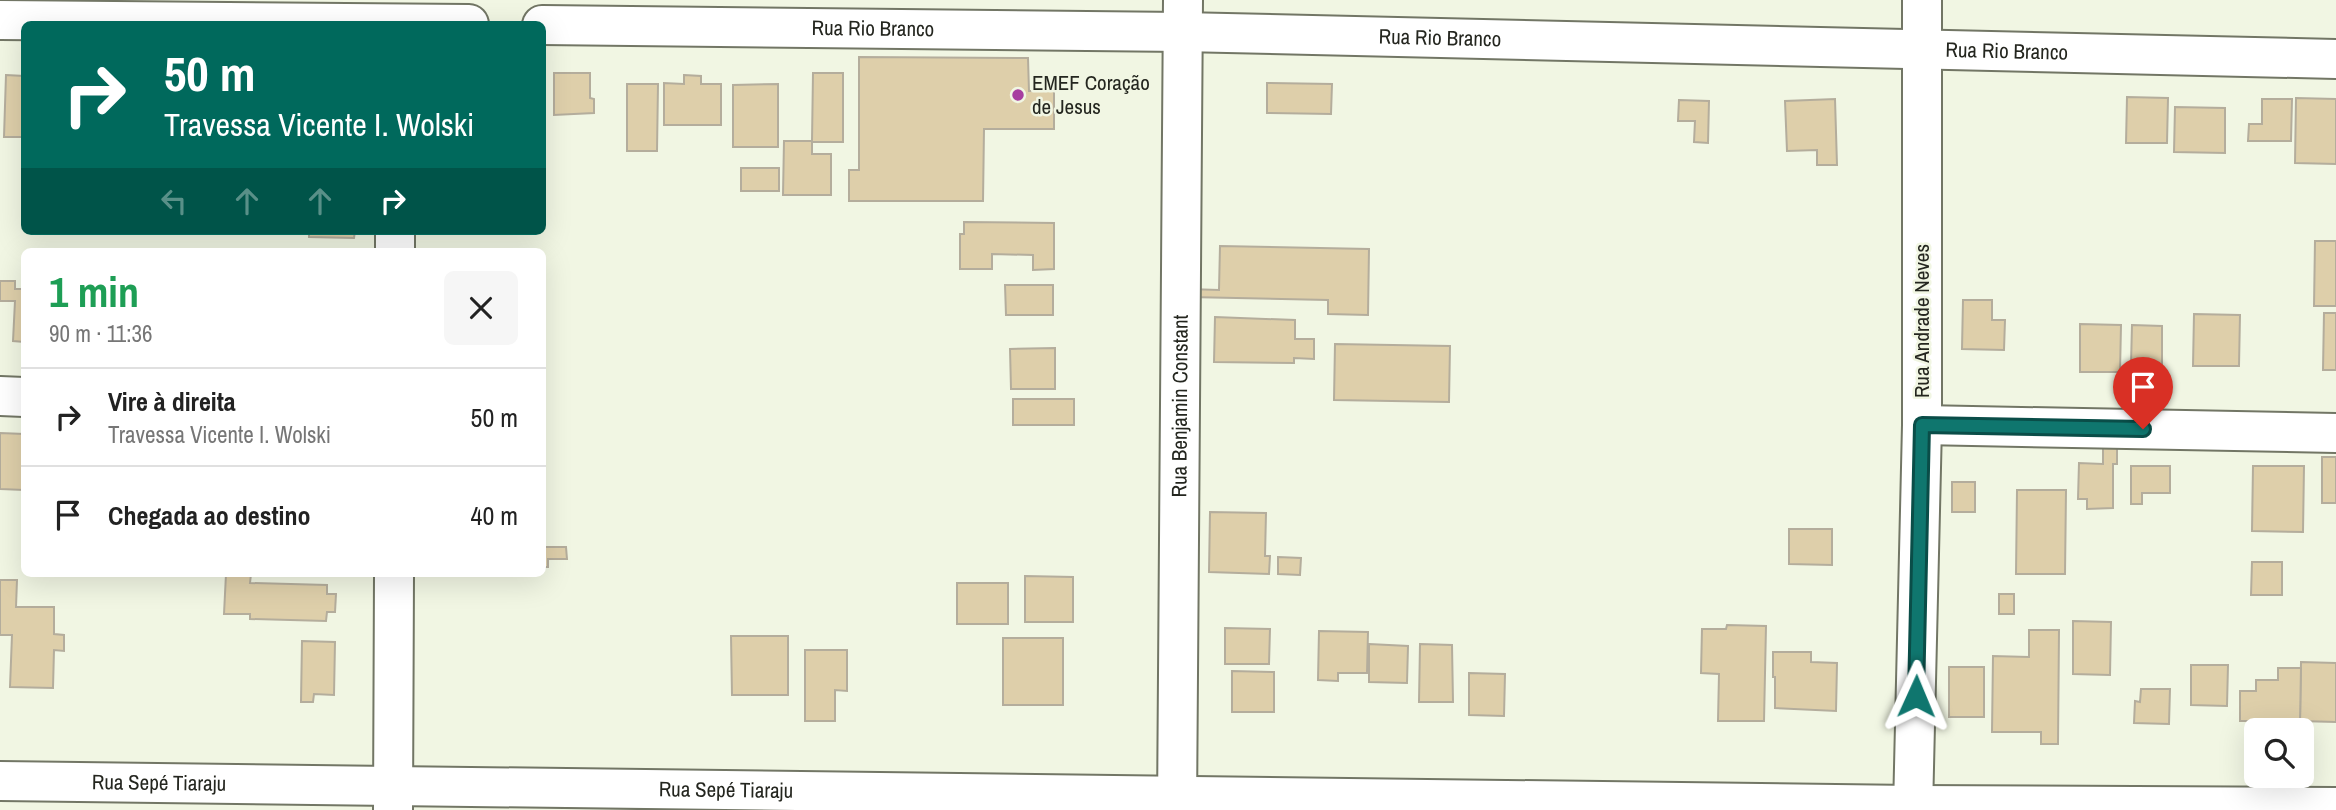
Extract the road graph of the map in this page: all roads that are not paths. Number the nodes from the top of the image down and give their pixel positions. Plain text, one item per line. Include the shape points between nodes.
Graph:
1 (397, 0) edge
2 (1922, 0) edge
3 (1183, 16) edge
4 (0, 20) edge
5 (99, 21) edge
6 (396, 21) edge
7 (546, 25) edge
8 (1922, 48) junction
9 (2336, 59) edge
10 (0, 396) edge
11 (21, 397) edge
12 (1922, 425) junction
13 (2336, 433) edge
14 (394, 577) edge
15 (0, 781) edge
16 (393, 798) edge
17 (1177, 803) edge
18 (2336, 807) edge
19 (1913, 808) edge

1 - 6 street
2 - 8 street, Rua Andrade Neves
3 - 7 street, Rua Rio Branco
3 - 8 street, Rua Rio Branco
3 - 17 street, Rua Benjamin Constant
4 - 5 street
8 - 9 street, Rua Rio Branco
8 - 12 street, Rua Andrade Neves
10 - 11 street
12 - 13 street
12 - 19 street, Rua Andrade Neves
14 - 16 street
15 - 16 street, Rua Sepé Tiaraju
16 - 17 street, Rua Sepé Tiaraju
17 - 19 street, Rua Sepé Tiaraju
18 - 19 street, Rua Sepé Tiaraju

